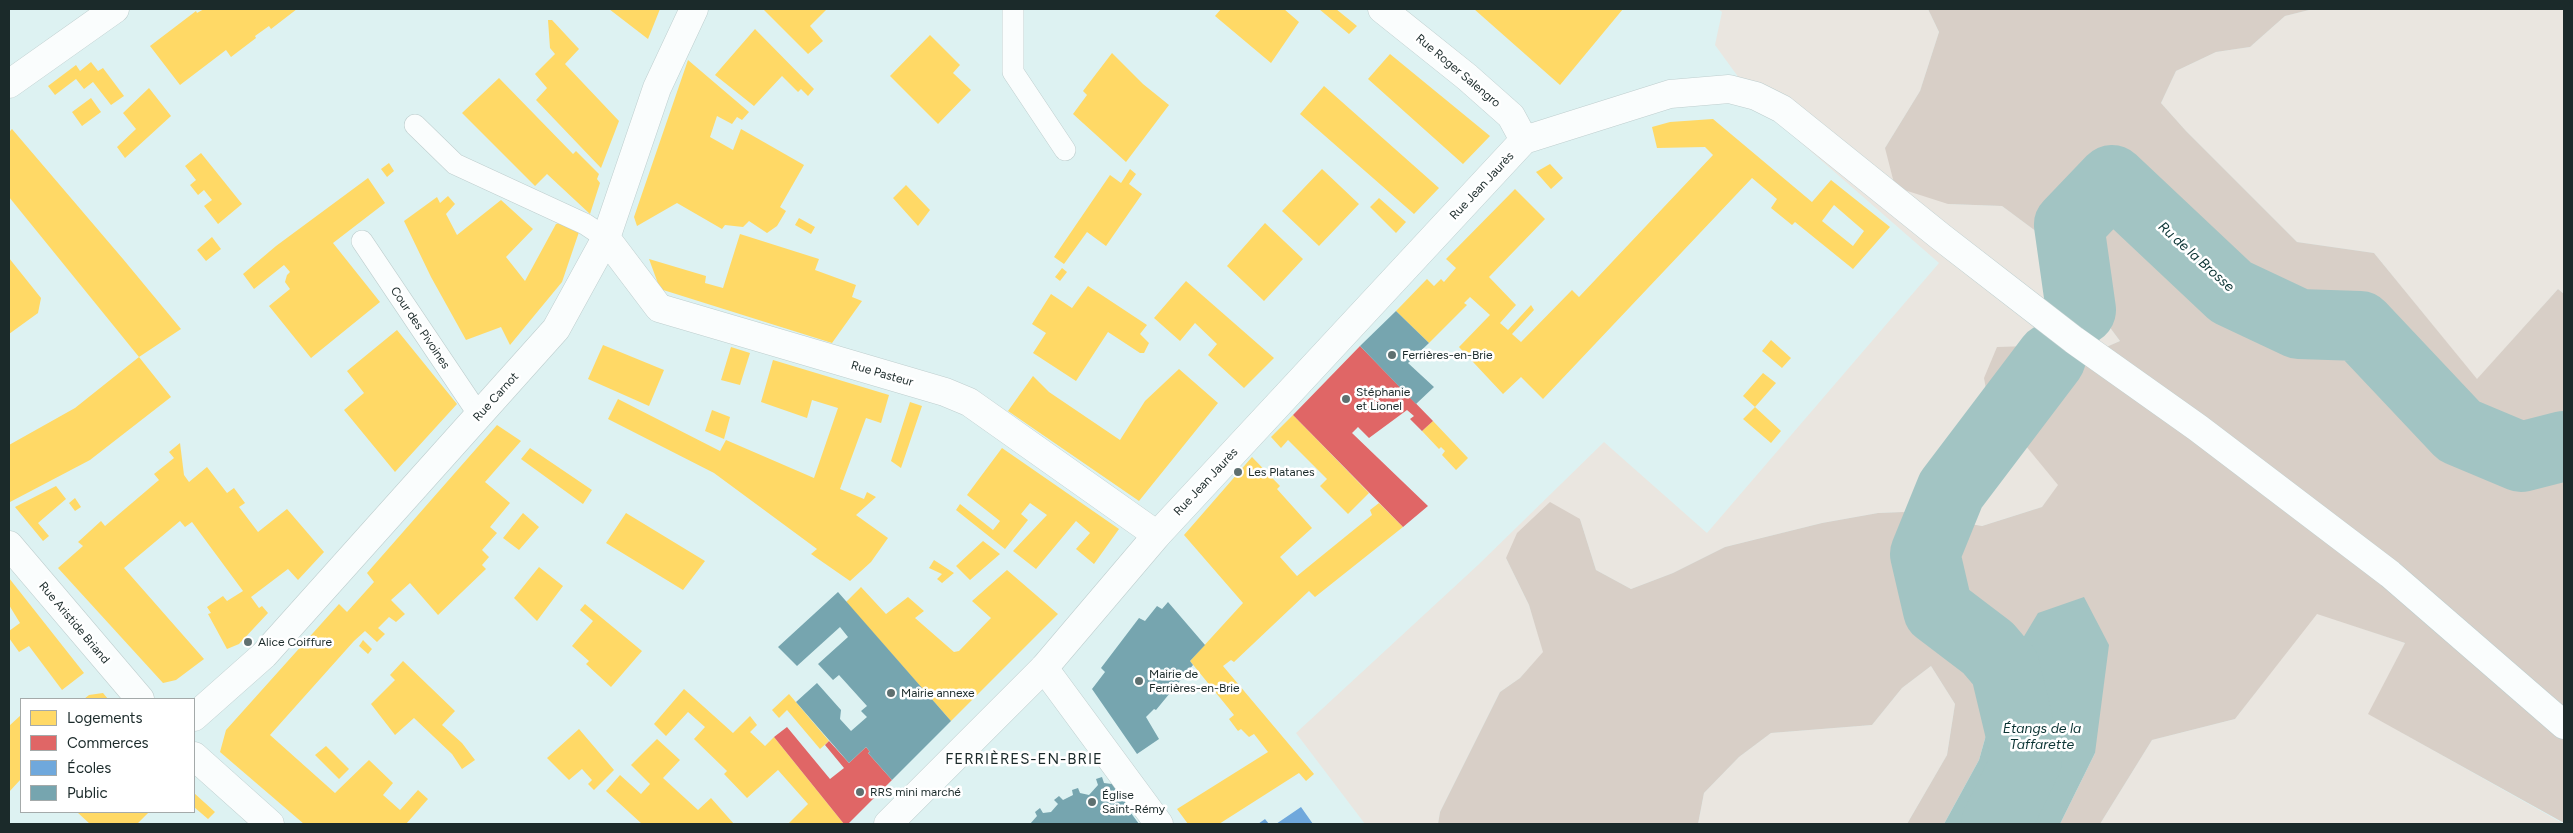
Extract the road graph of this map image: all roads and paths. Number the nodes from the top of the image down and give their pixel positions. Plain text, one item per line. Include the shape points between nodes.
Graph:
1 (114, 9) edge
2 (694, 9) edge
3 (1013, 9) edge
4 (1382, 9) edge
5 (9, 84) edge
6 (415, 125) dead end
7 (1524, 140) junction
8 (1065, 150) dead end
9 (606, 238) junction
10 (362, 241) dead end
11 (479, 415) junction
12 (1156, 535) junction
13 (9, 546) edge
14 (1044, 668) junction
15 (139, 698) edge
16 (195, 716) edge
17 (2564, 725) edge
18 (195, 757) edge
19 (270, 824) edge
20 (888, 824) edge
21 (1159, 824) edge

1 - 5 main road
2 - 9 main road, Rue Carnot via 657,88
3 - 8 lane via 1013,72
4 - 7 main road, Rue Roger Salengro via 1512,116
6 - 9 lane via 455,164 585,224
7 - 12 main road, Rue Jean Jaurès
7 - 17 main road via 1670,94 1729,89 1756,96 1782,109 2004,286 2390,574
9 - 11 main road, Rue Carnot via 556,329
9 - 12 main road, Rue Pasteur via 659,308 945,392 969,402
10 - 11 lane, Cour des Pivoines
11 - 16 main road, Rue Carnot via 264,654
12 - 14 main road, Rue Jean Jaurès
13 - 15 main road, Rue Aristide Briand
14 - 20 main road, Rue Jean Jaurès
14 - 21 main road
18 - 19 main road

